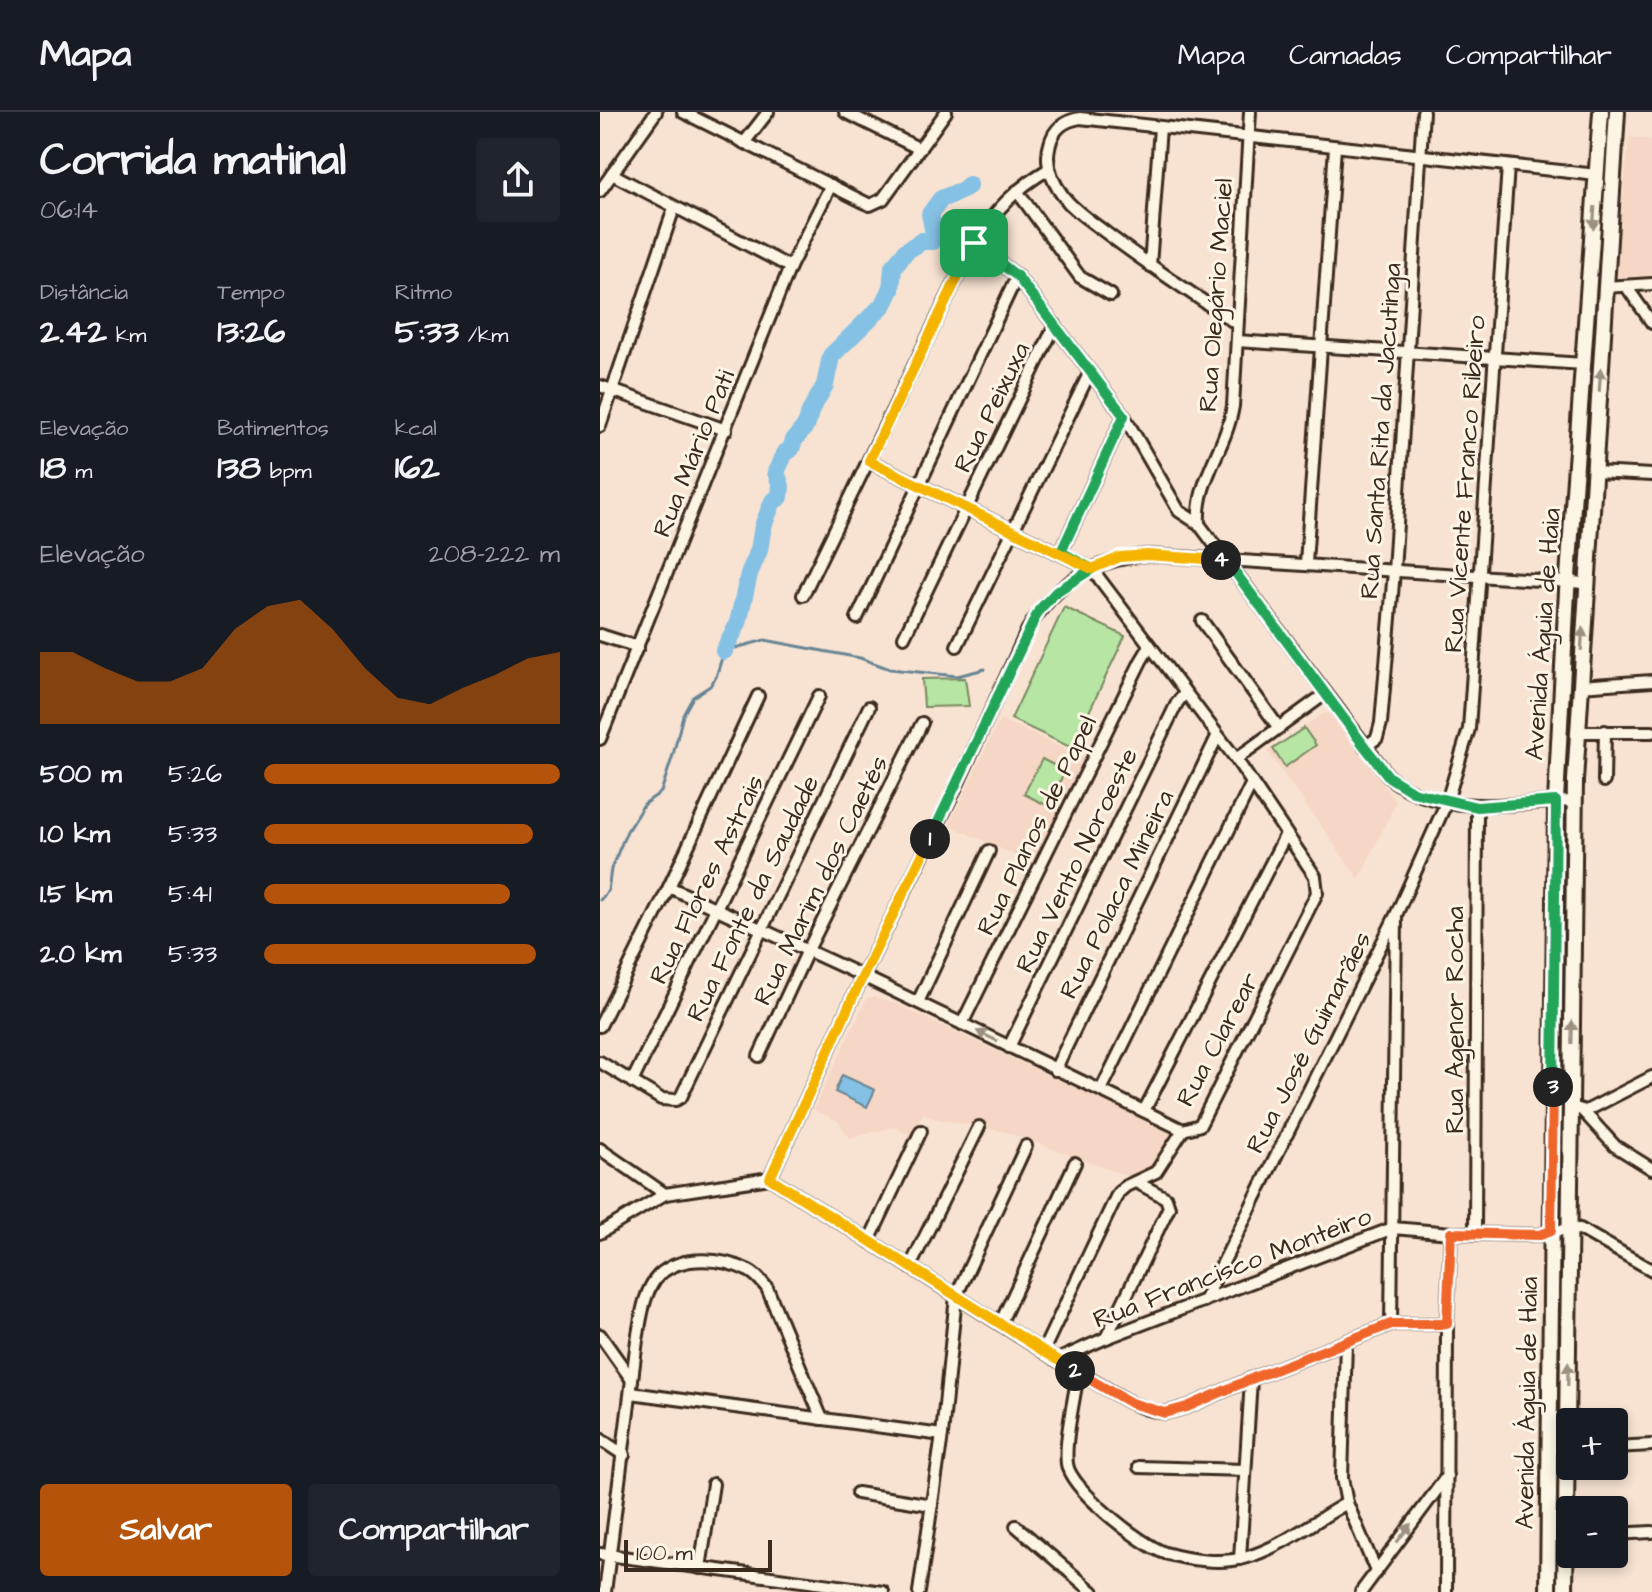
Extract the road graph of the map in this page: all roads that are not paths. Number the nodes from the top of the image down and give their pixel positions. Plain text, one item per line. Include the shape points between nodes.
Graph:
1 (656, 112) edge
2 (683, 112) edge
3 (768, 112) edge
4 (845, 112) edge
5 (946, 112) edge
6 (1250, 112) edge
7 (1423, 112) edge
8 (1601, 112) edge
9 (1617, 112) edge
10 (1160, 127) junction
11 (1248, 137) junction
12 (744, 143) junction
13 (1335, 147) junction
14 (920, 149) junction
15 (1420, 157) junction
16 (1508, 166) junction
17 (1049, 169) junction
18 (612, 174) junction
19 (1597, 175) junction
20 (831, 185) junction
21 (600, 191) edge
22 (1017, 191) junction
23 (674, 208) junction
24 (974, 243) junction
25 (1150, 266) junction
26 (790, 267) junction
27 (1017, 276) junction
28 (1652, 284) edge
29 (1626, 286) junction
30 (1605, 287) junction
31 (1111, 295) dead end
32 (1652, 323) edge
33 (1237, 324) junction
34 (1055, 325) junction
35 (1237, 341) junction
36 (1321, 347) junction
37 (1408, 352) junction
38 (1495, 357) junction
39 (1584, 364) junction
40 (1090, 372) junction
41 (600, 386) edge
42 (612, 391) junction
43 (1124, 416) junction
44 (600, 426) edge
45 (726, 430) junction
46 (869, 461) junction
47 (1585, 472) junction
48 (1652, 475) edge
49 (920, 485) junction
50 (967, 507) junction
51 (1199, 524) junction
52 (1014, 530) junction
53 (1061, 552) junction
54 (1226, 560) junction
55 (1306, 563) junction
56 (1092, 569) junction
57 (1394, 571) junction
58 (1480, 575) junction
59 (1568, 582) junction
60 (1586, 583) junction
61 (803, 595) dead end
62 (857, 618) dead end
63 (1202, 621) dead end
64 (600, 635) edge
65 (904, 637) dead end
66 (957, 646) dead end
67 (1150, 646) junction
68 (638, 647) junction
69 (1652, 681) edge
70 (1579, 686) junction
71 (1185, 693) junction
72 (1325, 694) junction
73 (758, 696) dead end
74 (819, 696) dead end
75 (869, 707) dead end
76 (922, 723) dead end
77 (1279, 728) junction
78 (1605, 731) junction
79 (1577, 732) junction
80 (1652, 732) edge
81 (1217, 737) junction
82 (600, 739) edge
83 (1365, 747) junction
84 (1236, 759) junction
85 (1604, 781) dead end
86 (1251, 785) junction
87 (1447, 801) junction
88 (1556, 801) junction
89 (1574, 801) junction
90 (1477, 807) junction
91 (1285, 836) junction
92 (989, 851) dead end
93 (669, 887) junction
94 (716, 908) junction
95 (1396, 915) junction
96 (761, 930) junction
97 (808, 950) junction
98 (863, 976) junction
99 (918, 1002) junction
100 (962, 1024) junction
101 (600, 1026) edge
102 (1009, 1047) junction
103 (759, 1056) dead end
104 (600, 1062) edge
105 (1055, 1070) junction
106 (1652, 1077) edge
107 (632, 1082) junction
108 (1101, 1090) junction
109 (1577, 1109) junction
110 (1144, 1111) junction
111 (979, 1127) dead end
112 (1183, 1130) junction
113 (921, 1131) dead end
114 (1026, 1146) dead end
115 (600, 1149) edge
116 (1075, 1163) dead end
117 (1652, 1169) edge
118 (770, 1178) junction
119 (1136, 1182) junction
120 (665, 1194) junction
121 (1393, 1228) junction
122 (1569, 1228) junction
123 (1551, 1231) junction
124 (600, 1233) edge
125 (1451, 1233) junction
126 (1475, 1234) junction
127 (869, 1241) junction
128 (910, 1267) junction
129 (1652, 1270) edge
130 (956, 1296) junction
131 (1204, 1301) junction
132 (1000, 1324) junction
133 (1391, 1324) junction
134 (1447, 1324) junction
135 (600, 1335) edge
136 (1106, 1338) junction
137 (1346, 1342) junction
138 (1043, 1351) junction
139 (1057, 1360) junction
140 (1078, 1372) junction
141 (1251, 1379) junction
142 (632, 1380) junction
143 (631, 1393) junction
144 (1568, 1408) edge
145 (822, 1419) junction
146 (942, 1435) junction
147 (600, 1439) edge
148 (1652, 1445) edge
149 (1628, 1446) edge
150 (624, 1455) junction
151 (1139, 1467) dead end
152 (1245, 1470) junction
153 (1447, 1476) junction
154 (713, 1484) dead end
155 (857, 1493) dead end
156 (1347, 1503) junction
157 (932, 1505) junction
158 (1016, 1526) dead end
159 (1652, 1532) edge
160 (1628, 1533) edge
161 (605, 1555) edge
162 (1240, 1559) junction
163 (700, 1568) junction
164 (1566, 1568) edge
165 (1376, 1571) junction
166 (605, 1592) edge
167 (883, 1592) edge
168 (919, 1592) edge
169 (1093, 1592) edge
170 (1361, 1592) edge
171 (1446, 1592) edge
172 (1548, 1592) edge
173 (1565, 1592) edge

1 - 18 street
2 - 12 street
3 - 12 street
4 - 14 street
5 - 14 street
6 - 11 street, Rua Olegário Maciel
7 - 15 street, Rua Santa Rita da Jacutinga
8 - 19 main road, Avenida Águia de Haia
9 - 30 main road, Avenida Águia de Haia
10 - 11 street
10 - 17 street via 1069,120 1050,142
10 - 25 street
11 - 13 street
11 - 33 street, Rua Olegário Maciel
12 - 20 street
13 - 15 street
13 - 36 street
14 - 20 street via 876,204
15 - 16 street
15 - 37 street, Rua Santa Rita da Jacutinga
16 - 19 street
16 - 38 street, Rua Vicente Franco Ribeiro
17 - 22 street
17 - 25 street via 1074,208
18 - 21 street
18 - 23 street
19 -> 39 main road, Avenida Águia de Haia
20 - 26 street, Rua Mário Pati
22 - 24 street via 987,221
22 - 31 street via 1080,277
23 - 26 street
23 - 42 street
24 - 27 street
24 - 46 street
25 - 33 street
26 - 45 street, Rua Mário Pati
27 - 34 street
27 - 49 street
28 - 29 street
29 - 30 street
29 - 32 street
47 -> 30 main road, Avenida Águia de Haia
33 - 35 street, Rua Olegário Maciel
34 - 40 street
34 - 50 street, Rua Peixuxa
35 - 36 street
35 - 51 street, Rua Olegário Maciel via 1230,420 1199,498
36 - 37 street
36 - 55 street
37 - 38 street
37 - 57 street, Rua Santa Rita da Jacutinga
38 - 39 street
38 - 58 street, Rua Vicente Franco Ribeiro
39 - 47 main road, Avenida Águia de Haia
40 - 43 street
40 - 52 street
41 - 42 street
42 - 44 street
42 - 45 street
43 - 51 street via 1179,511
43 - 53 street
45 - 68 street, Rua Mário Pati
46 - 49 street
46 - 61 street
47 - 48 street
47 - 59 main road, Avenida Águia de Haia
47 - 60 main road, Avenida Águia de Haia
49 - 50 street
49 - 62 street
50 - 52 street
50 - 65 street, Rua Peixuxa
51 - 54 street
52 - 53 street
52 - 66 street
53 - 56 street
54 - 55 street
54 - 56 street via 1147,555 1120,557
54 - 72 street
55 - 57 street
56 - 67 street, Rua Clarear
56 - 98 street via 1039,610
57 - 58 street
57 - 83 street, Rua Santa Rita da Jacutinga via 1381,723 1377,738
58 - 59 street
58 - 87 street, Rua Vicente Franco Ribeiro via 1469,729
59 - 60 street
59 - 88 main road, Avenida Águia de Haia
70 -> 60 main road, Avenida Águia de Haia
63 - 77 street
64 - 68 street
67 - 71 street, Rua Clarear
67 - 100 street, Rua Planos de Papel
68 - 82 street, Rua Mário Pati
69 - 70 street
70 - 79 main road, Avenida Águia de Haia
71 - 81 street, Rua Clarear
71 - 102 street, Rua Vento Noroeste
72 - 77 street
72 - 83 street
73 - 93 street
74 - 94 street, Rua Flores Astrais
75 - 96 street, Rua Fonte da Saudade
76 - 97 street, Rua Marim dos Caetés
77 - 84 street
78 - 79 street
78 - 80 street
78 - 85 street
79 - 89 main road, Avenida Águia de Haia
81 - 84 street, Rua Clarear
81 - 105 street, Rua Polaca Mineira
83 - 87 street via 1399,785
84 - 86 street, Rua Clarear
86 - 91 street, Rua Clarear
86 - 108 street
87 - 90 street
87 - 95 street, Rua José Guimarães
88 - 89 street
88 - 90 street
88 - 123 main road, Avenida Águia de Haia
109 -> 89 main road, Avenida Águia de Haia
90 - 126 street, Rua Agenor Rocha
91 - 110 street
91 - 112 street, Rua Clarear via 1315,876 1317,893 1200,1125
92 - 99 street
93 - 94 street, Rua Clarear
93 - 101 street
94 - 96 street, Rua Clarear
94 - 107 street, Rua Flores Astrais
95 - 121 street
95 - 131 street, Rua José Guimarães
96 - 97 street, Rua Clarear
96 - 107 street, Rua Fonte da Saudade via 681,1097 668,1101
97 - 98 street, Rua Clarear
97 - 103 street, Rua Marim dos Caetés
98 - 99 street, Rua Clarear
98 - 118 street
99 - 100 street, Rua Clarear
102 -> 100 street, Rua Clarear
102 - 105 street, Rua Clarear
104 - 107 street
105 - 108 street, Rua Clarear
106 - 109 street
108 - 110 street, Rua Clarear
109 - 117 street via 1615,1146
109 - 122 main road, Avenida Águia de Haia
110 - 112 street, Rua Clarear
111 - 128 street
112 - 119 street via 1156,1172
113 - 127 street
114 - 130 street
115 - 120 street
116 - 132 street
118 - 120 street
118 - 127 street
119 - 136 street via 1166,1198 1169,1207
119 - 138 street via 1118,1193
120 - 124 street
121 - 125 street, Rua Francisco Monteiro
121 - 131 street, Rua Francisco Monteiro
121 - 133 street
122 - 123 street, Rua Francisco Monteiro
122 - 129 street via 1580,1229
144 -> 122 main road, Avenida Águia de Haia
123 - 126 street, Rua Francisco Monteiro
123 - 172 main road, Avenida Águia de Haia
125 - 126 street, Rua Francisco Monteiro
125 - 134 street
127 - 128 street
128 - 130 street
130 - 132 street
130 - 146 street
131 - 136 street, Rua Francisco Monteiro
132 - 138 street
133 - 134 street
133 - 137 street
134 - 153 street
135 - 142 street
136 - 139 street, Rua Francisco Monteiro
137 - 141 street
137 - 156 street via 1341,1452
138 - 139 street
139 - 140 street
140 - 141 street via 1131,1403 1165,1413
140 - 162 street via 1067,1464 1077,1485 1162,1552 1201,1560
141 - 152 street
142 - 143 street
142 - 145 street via 645,1303 660,1275 698,1260 721,1263 748,1270 767,1288
143 - 145 street
143 - 150 street
145 - 146 street
146 - 157 street
147 - 150 street
148 - 149 street
150 - 161 street
151 - 152 street
152 - 162 street
165 -> 153 street
153 - 171 street
154 - 163 street
155 - 157 street
156 - 162 street
156 - 165 street
157 - 168 street
158 - 169 street
159 - 160 street
161 - 163 street
161 - 166 street
163 - 167 street
164 - 173 main road, Avenida Águia de Haia
165 - 170 street

